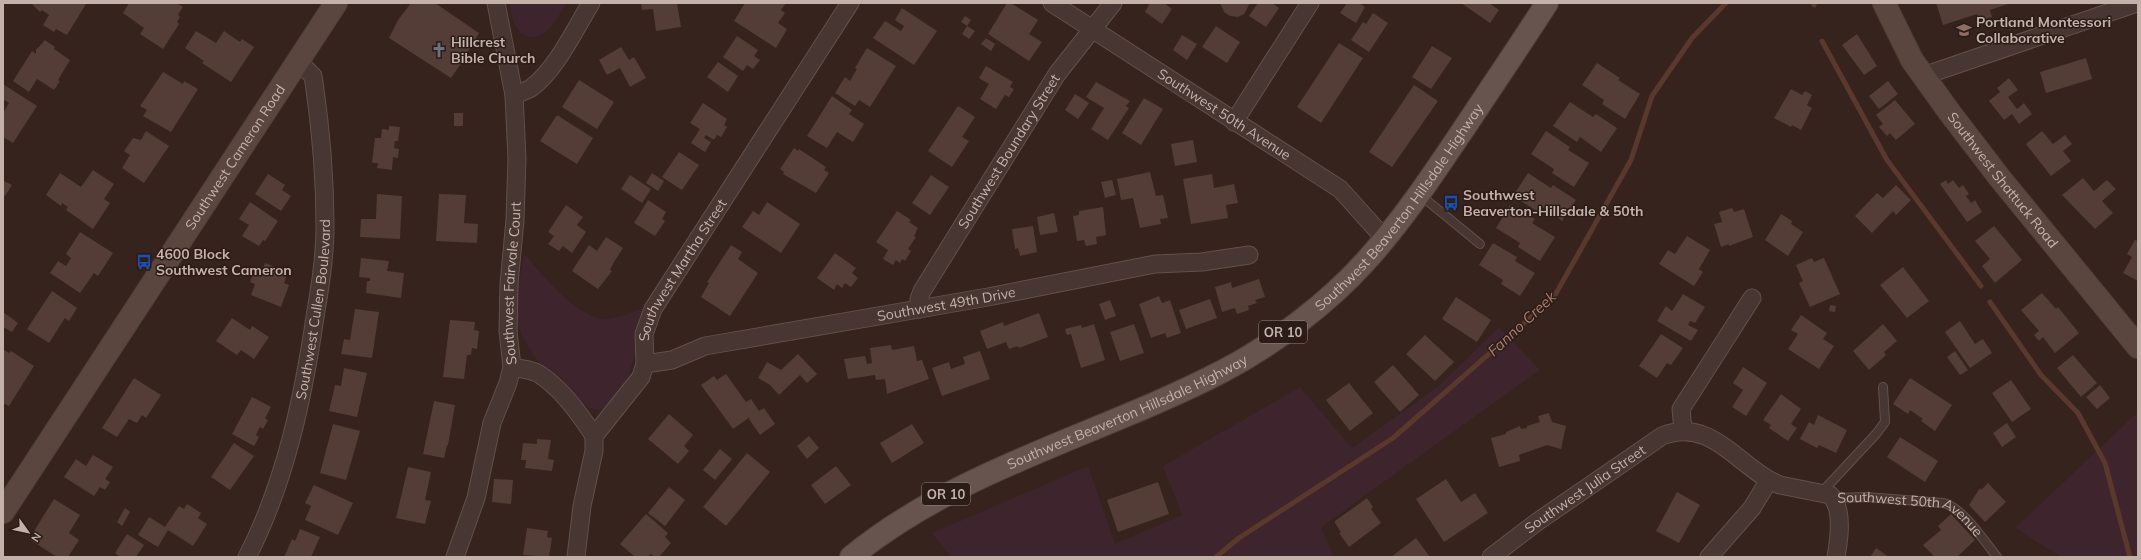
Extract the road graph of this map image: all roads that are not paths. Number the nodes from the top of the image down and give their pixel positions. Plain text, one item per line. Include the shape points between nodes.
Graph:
1 (336, 3) edge
2 (496, 3) edge
3 (591, 3) edge
4 (850, 3) edge
5 (1052, 3) edge
6 (1113, 3) edge
7 (1310, 3) edge
8 (1547, 3) edge
9 (1884, 3) edge
10 (2137, 3) edge
11 (2114, 7) edge
12 (1092, 29) junction
13 (297, 60) junction
14 (1923, 76) junction
15 (514, 96) junction
16 (1234, 122) junction
17 (1419, 194) junction
18 (1385, 238) junction
19 (1480, 244) dead end
20 (1249, 255) dead end
21 (1752, 298) dead end
22 (920, 309) junction
23 (2138, 347) edge
24 (645, 364) junction
25 (512, 367) junction
26 (1883, 387) dead end
27 (1682, 430) junction
28 (594, 436) junction
29 (1769, 480) junction
30 (1827, 495) junction
31 (3, 512) edge
32 (247, 557) edge
33 (455, 557) edge
34 (576, 557) edge
35 (851, 557) edge
36 (1491, 557) edge
37 (1709, 557) edge
38 (1836, 557) edge
39 (1997, 557) edge

1 - 13 street, Southwest Cameron Road
2 - 15 street, Southwest Fairvale Court
3 - 15 street via 540,80 530,89
4 - 24 street, Southwest Martha Street via 659,298 644,334
5 - 12 street, Southwest 50th Avenue
6 - 12 street, Southwest Boundary Street
7 - 16 street
8 - 17 main road, Southwest Beaverton Hillsdale Highway / OR 10
9 - 14 street, Southwest Shattuck Road via 1905,48
10 - 11 street
11 - 14 street
12 - 16 street, Southwest 50th Avenue
12 - 22 street, Southwest Boundary Street via 1057,74 929,278 919,299
13 - 31 street, Southwest Cameron Road
13 - 32 street, Southwest Cullen Boulevard via 313,76 314,82 322,146 324,260 305,383 274,496
14 - 23 street, Southwest Shattuck Road via 1999,177
15 - 25 street, Southwest Fairvale Court via 517,159 508,331
16 - 18 street, Southwest 50th Avenue via 1340,189
17 - 18 main road, Southwest Beaverton Hillsdale Highway / OR 10
17 - 19 lane
18 - 35 main road, Southwest Beaverton Hillsdale Highway / OR 10 via 1354,274 1326,299 1279,335 1226,370 978,478 901,520
20 - 22 street, Southwest 49th Drive via 1202,262 1155,264
21 - 27 street via 1681,409
22 - 24 street, Southwest 49th Drive via 705,346 672,360
24 - 28 street, Southwest Martha Street via 641,377
25 - 28 street via 530,371 546,380 571,404
25 - 33 street, Southwest Fairvale Court via 492,423 476,498
26 - 30 lane via 1885,422
27 - 29 street, Southwest 50th Avenue via 1698,432 1709,437
27 - 36 street, Southwest Julia Street via 1662,436 1537,522
28 - 34 street via 594,451 582,506
29 - 30 street, Southwest 50th Avenue via 1780,485
29 - 37 street via 1752,508
30 - 38 street via 1838,518
30 - 39 lane, Southwest 50th Avenue via 1952,505

